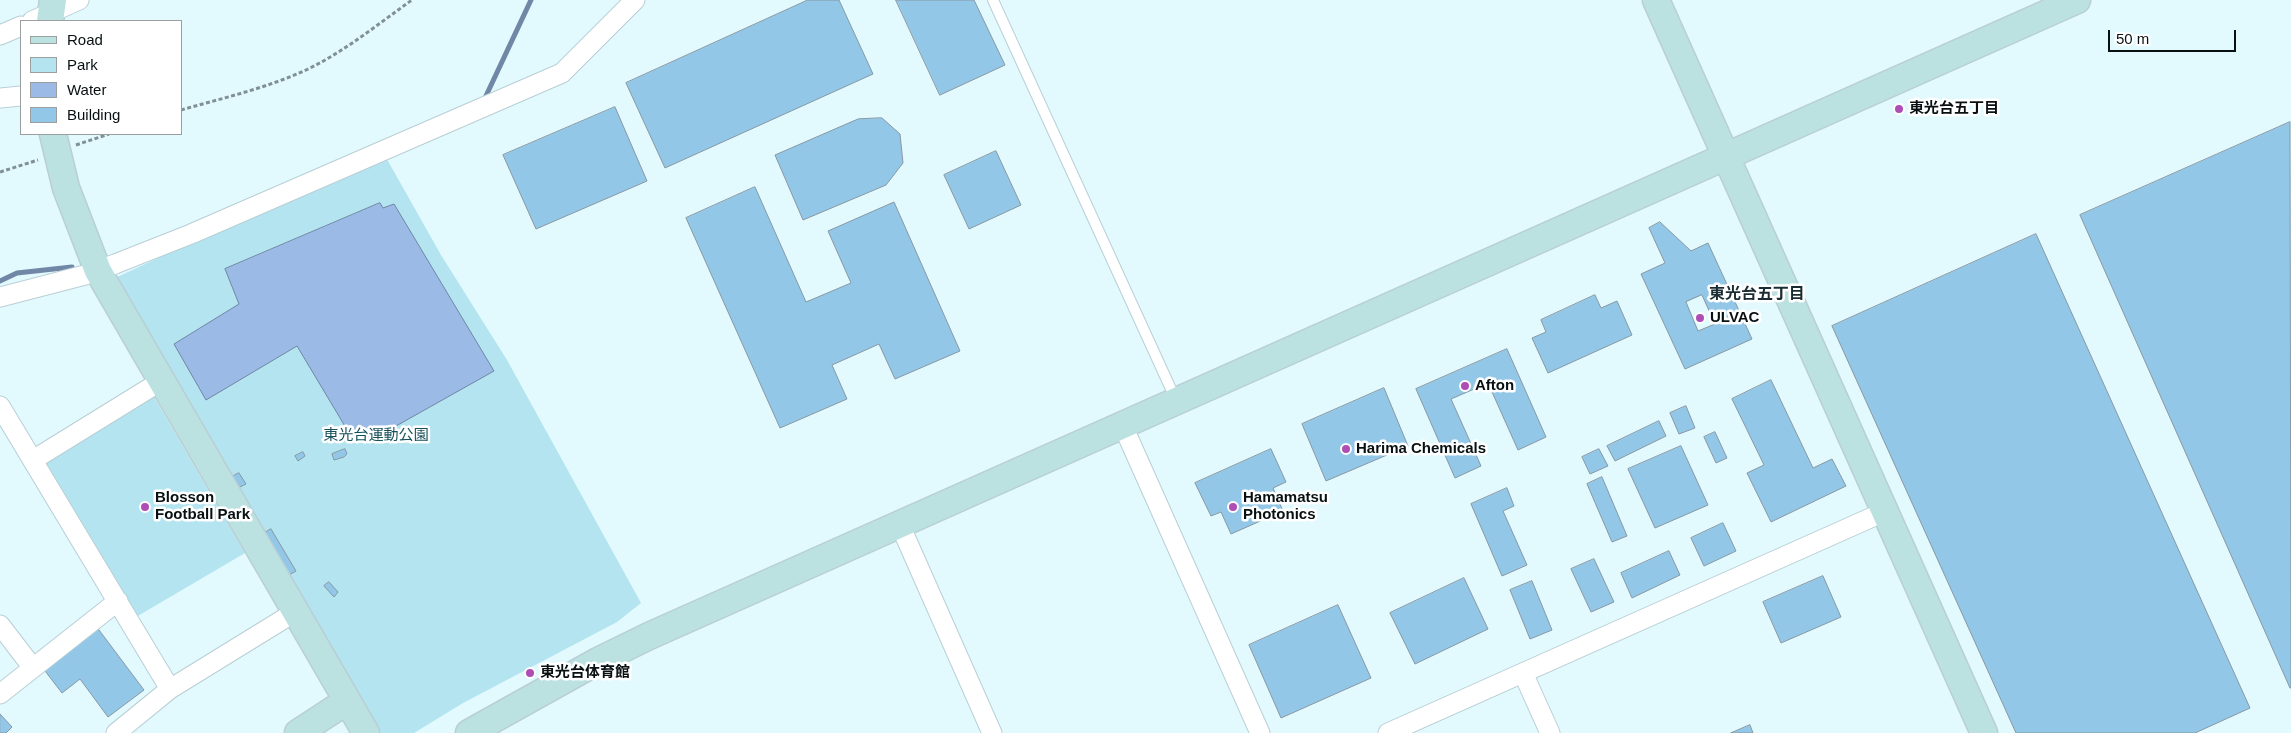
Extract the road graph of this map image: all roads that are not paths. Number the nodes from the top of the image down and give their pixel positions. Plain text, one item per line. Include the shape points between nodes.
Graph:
1 (80, 0) edge
2 (635, 0) edge
3 (993, 0) edge
4 (1656, 0) edge
5 (2077, 0) edge
6 (47, 14) edge
7 (20, 26) edge
8 (0, 35) edge
9 (20, 96) edge
10 (0, 98) edge
11 (55, 143) edge
12 (1726, 156) junction
13 (98, 271) junction
14 (0, 297) edge
15 (161, 381) junction
16 (1177, 401) junction
17 (0, 406) edge
18 (1123, 426) junction
19 (33, 460) junction
20 (1886, 511) junction
21 (900, 525) junction
22 (118, 602) junction
23 (295, 612) junction
24 (0, 625) edge
25 (33, 668) junction
26 (1523, 673) junction
27 (170, 689) junction
28 (0, 694) edge
29 (347, 701) junction
30 (116, 733) edge
31 (298, 733) edge
32 (366, 733) edge
33 (469, 733) edge
34 (992, 733) edge
35 (1260, 733) edge
36 (1388, 733) edge
37 (1550, 733) edge
38 (1984, 733) edge

1 - 6 street
2 - 13 street via 562,73
3 - 16 lane
4 - 12 street
5 - 12 street
7 - 8 street
9 - 10 street
11 - 13 street via 66,188
12 - 16 street
12 - 20 street
13 - 14 street
13 - 15 street
15 - 19 street
15 - 23 street
16 - 18 street
17 - 19 street
18 - 21 street
18 - 35 street
19 - 22 street
20 - 26 street
20 - 38 street
21 - 33 street via 649,636
21 - 34 street
22 - 25 street
22 - 27 street
23 - 27 street
23 - 29 street
24 - 25 street
25 - 28 street
26 - 36 street
26 - 37 street
27 - 30 street
29 - 31 street
29 - 32 street

